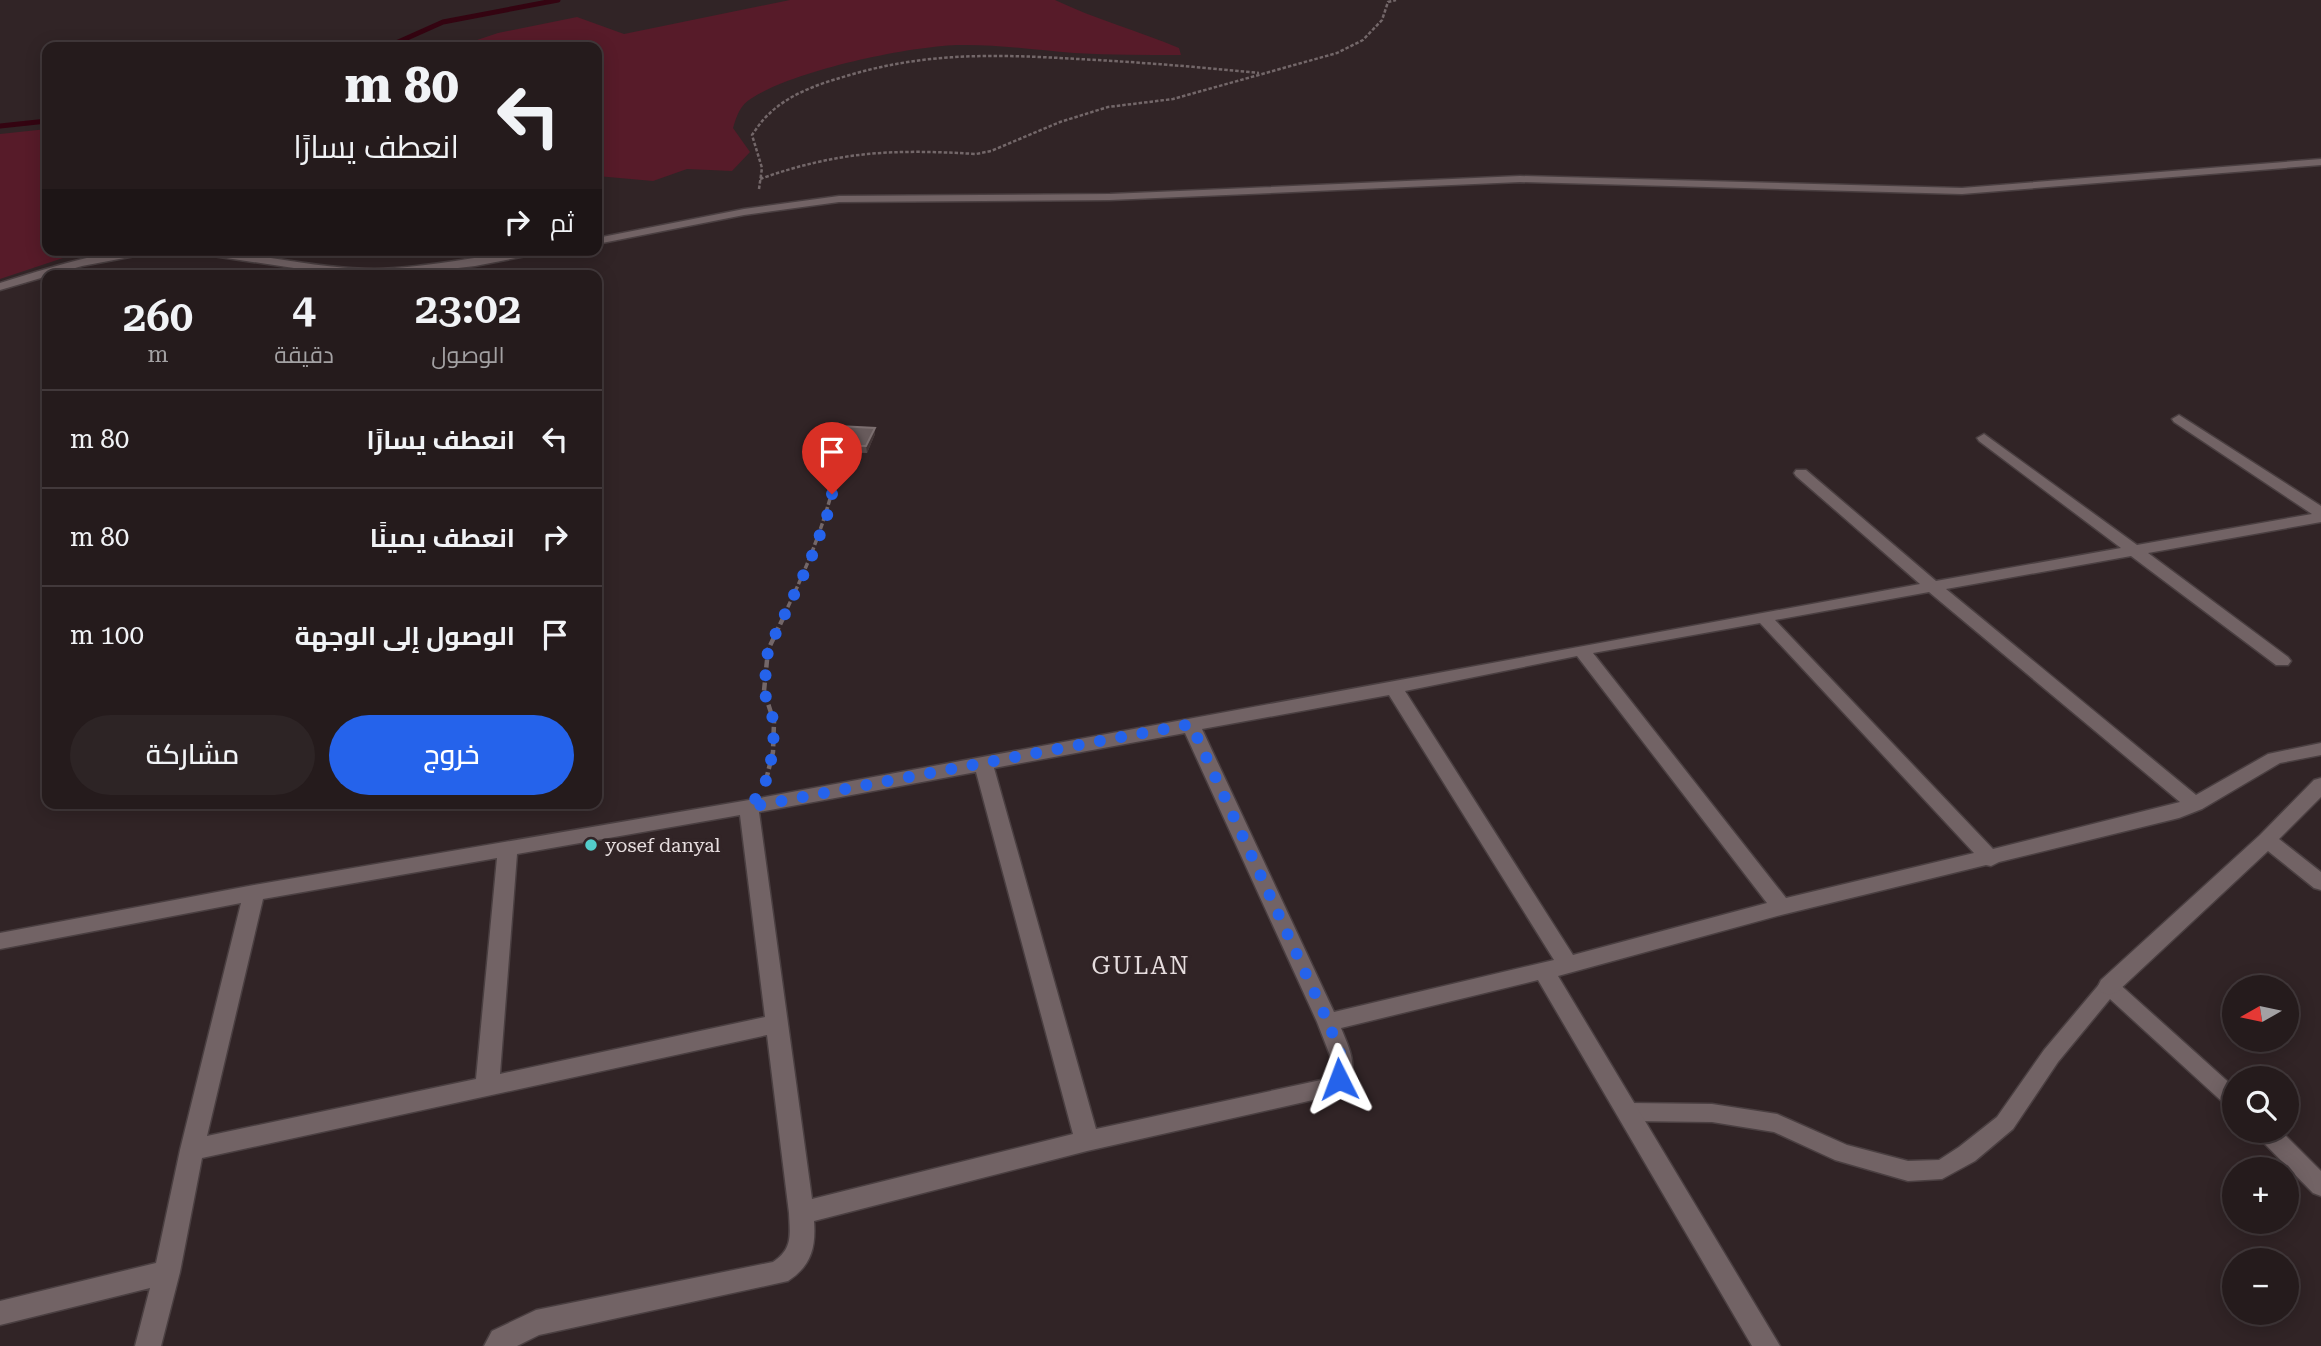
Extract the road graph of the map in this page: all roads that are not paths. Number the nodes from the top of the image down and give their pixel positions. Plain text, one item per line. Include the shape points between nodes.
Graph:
1 (2321, 162) edge
2 (602, 240) edge
3 (111, 256) edge
4 (235, 256) edge
5 (519, 256) edge
6 (54, 270) edge
7 (333, 270) edge
8 (421, 270) edge
9 (42, 274) edge
10 (0, 287) edge
11 (2179, 419) dead end
12 (1984, 438) dead end
13 (1801, 473) dead end
14 (2321, 515) edge
15 (2134, 550) junction
16 (1934, 588) junction
17 (1765, 619) junction
18 (1581, 650) junction
19 (2282, 661) dead end
20 (1394, 688) junction
21 (1191, 724) junction
22 (2321, 749) edge
23 (983, 764) junction
24 (2321, 785) edge
25 (2194, 804) junction
26 (749, 807) junction
27 (2267, 840) junction
28 (508, 848) junction
29 (1991, 859) junction
30 (2321, 883) edge
31 (254, 893) junction
32 (1781, 907) junction
33 (0, 941) edge
34 (1556, 968) junction
35 (2109, 986) junction
36 (1328, 1022) junction
37 (776, 1024) junction
38 (487, 1088) junction
39 (2222, 1089) edge
40 (1630, 1112) junction
41 (1087, 1141) junction
42 (2278, 1143) edge
43 (192, 1150) junction
44 (2321, 1186) edge
45 (801, 1213) junction
46 (167, 1272) junction
47 (0, 1313) edge
48 (148, 1346) edge
49 (497, 1346) edge
50 (1767, 1346) edge

1 - 2 lane via 1962,191 1520,179 1110,197 839,199
3 - 6 lane
4 - 7 lane
5 - 8 lane
9 - 10 lane
11 - 14 street
12 - 15 street
13 - 16 street
14 - 15 street
15 - 16 street
15 - 19 street
16 - 17 street
16 - 25 street
17 - 18 street
17 - 29 street
18 - 20 street
18 - 32 street
20 - 21 street
20 - 34 street
21 - 23 street
21 - 36 street
22 - 25 street via 2275,758
23 - 26 street
23 - 41 street
24 - 27 street
25 - 29 street
26 - 28 street
26 - 37 street
27 - 30 street
27 - 35 street
28 - 31 street
28 - 38 street
29 - 32 street
31 - 33 street
31 - 43 street
32 - 34 street
34 - 36 street
34 - 40 street
35 - 39 lane
35 - 40 lane via 2006,1123 1942,1169 1908,1171 1843,1153 1777,1123 1712,1113
36 - 41 street via 1342,1058 1339,1079 1327,1088
37 - 38 street
37 - 45 street
38 - 43 street
40 - 50 street
41 - 45 street
42 - 44 lane
43 - 46 street
45 - 49 street via 804,1244 800,1256 779,1273 536,1323
46 - 47 street
46 - 48 street

